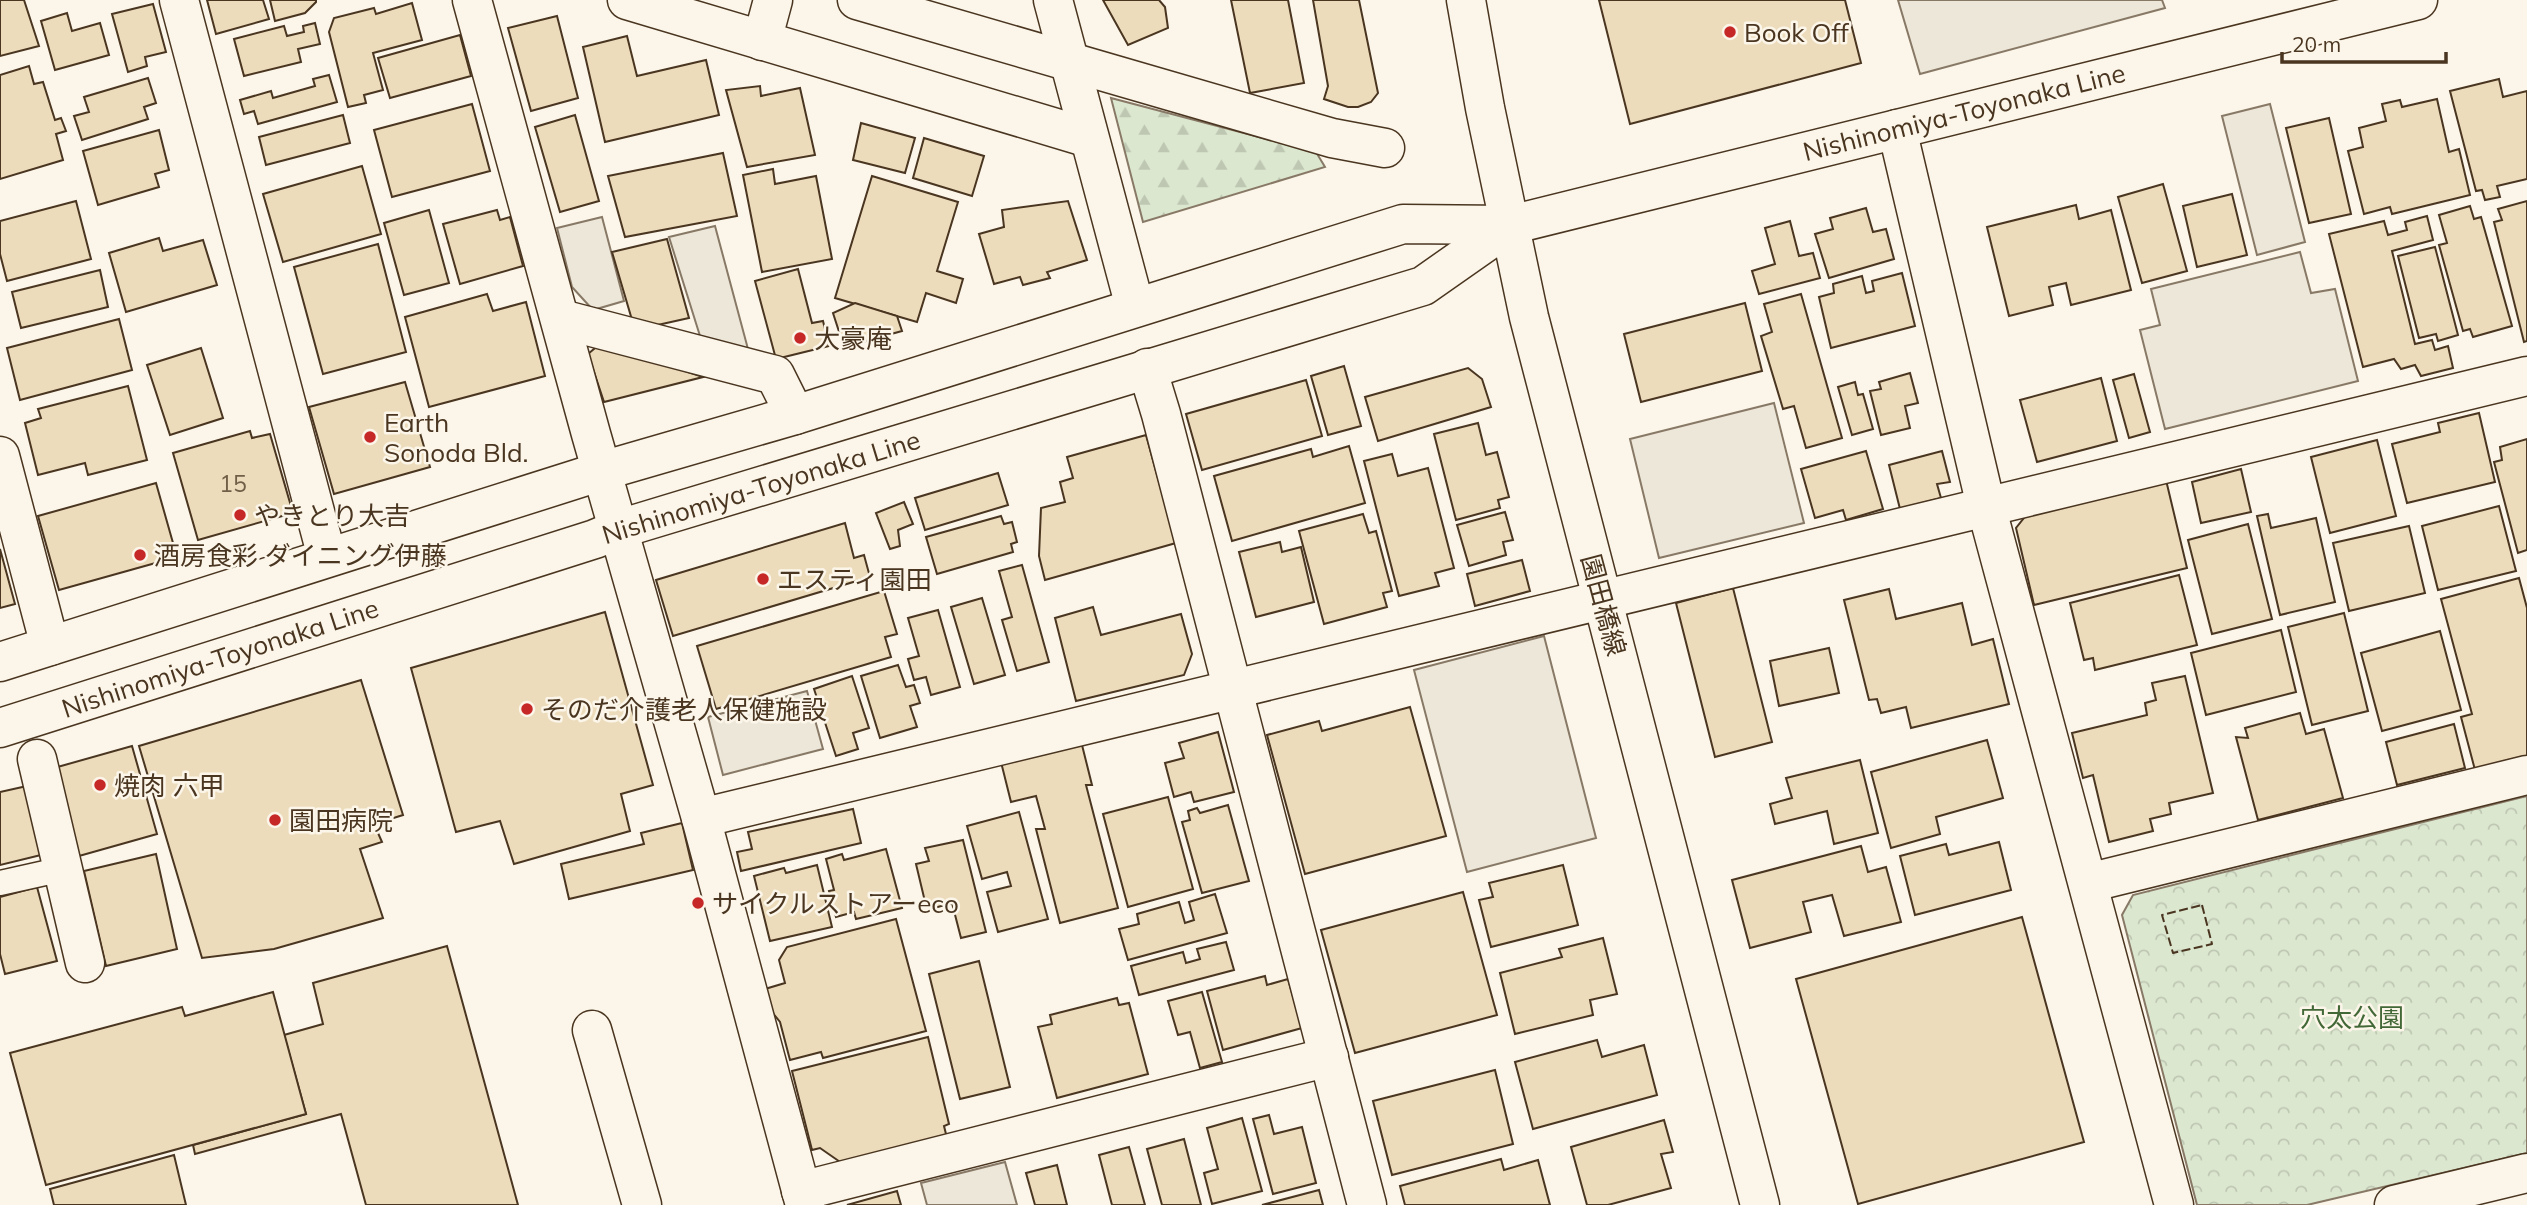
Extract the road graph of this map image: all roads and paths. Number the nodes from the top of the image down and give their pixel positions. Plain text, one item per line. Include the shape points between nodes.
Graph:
1 (178, 0) edge
2 (472, 0) edge
3 (627, 0) edge
4 (773, 0) edge
5 (857, 0) edge
6 (1053, 0) edge
7 (1466, 0) edge
8 (2417, 0) edge
9 (2321, 12) edge
10 (762, 41) junction
11 (1069, 60) junction
12 (1897, 129) junction
13 (1088, 138) junction
14 (1385, 148) dead end
15 (1510, 225) junction
16 (1135, 307) junction
17 (561, 319) junction
18 (1147, 368) junction
19 (2527, 376) edge
20 (794, 415) junction
21 (0, 456) edge
22 (602, 471) junction
23 (1986, 506) junction
24 (619, 529) junction
25 (327, 557) junction
26 (1602, 599) junction
27 (50, 646) junction
28 (0, 662) edge
29 (1232, 688) junction
30 (0, 728) edge
31 (37, 759) dead end
32 (2527, 775) edge
33 (701, 818) junction
34 (63, 869) junction
35 (0, 883) edge
36 (2088, 883) junction
37 (85, 963) dead end
38 (592, 1030) dead end
39 (1329, 1057) junction
40 (2527, 1173) edge
41 (803, 1198) edge
42 (642, 1205) edge
43 (1367, 1205) edge
44 (1760, 1205) edge
45 (2174, 1205) edge
46 (2394, 1205) edge

1 - 25 street
2 - 17 street
3 - 10 street
4 - 10 street
5 - 11 street
6 - 11 street
7 - 15 street, 園田橋線
8 - 9 street, Nishinomiya-Toyonaka Line
9 - 12 street, Nishinomiya-Toyonaka Line
10 - 13 street
11 - 13 street
11 - 14 street via 1332,138
12 - 15 street, Nishinomiya-Toyonaka Line
12 - 23 street
13 - 16 street
15 - 16 street, Nishinomiya-Toyonaka Line via 1403,224
15 - 18 street, Nishinomiya-Toyonaka Line via 1423,286
15 - 26 street, 園田橋線 via 1529,317
16 - 20 street, Nishinomiya-Toyonaka Line
17 - 20 street via 775,375
17 - 22 street
18 - 24 street, Nishinomiya-Toyonaka Line
18 - 29 street
19 - 23 street
20 - 22 street, Nishinomiya-Toyonaka Line
21 - 27 street
22 - 24 street
22 - 25 street, Nishinomiya-Toyonaka Line
23 - 26 street
23 - 36 street
24 - 30 street, Nishinomiya-Toyonaka Line
24 - 33 street
25 - 27 street, Nishinomiya-Toyonaka Line
26 - 29 street
26 - 44 street, 園田橋線
27 - 28 street, Nishinomiya-Toyonaka Line
29 - 33 street
29 - 39 street
31 - 34 street
32 - 36 street
33 - 41 street
34 - 35 lane
34 - 37 street
36 - 45 street
38 - 42 street
39 - 41 street
39 - 43 street
40 - 46 street

